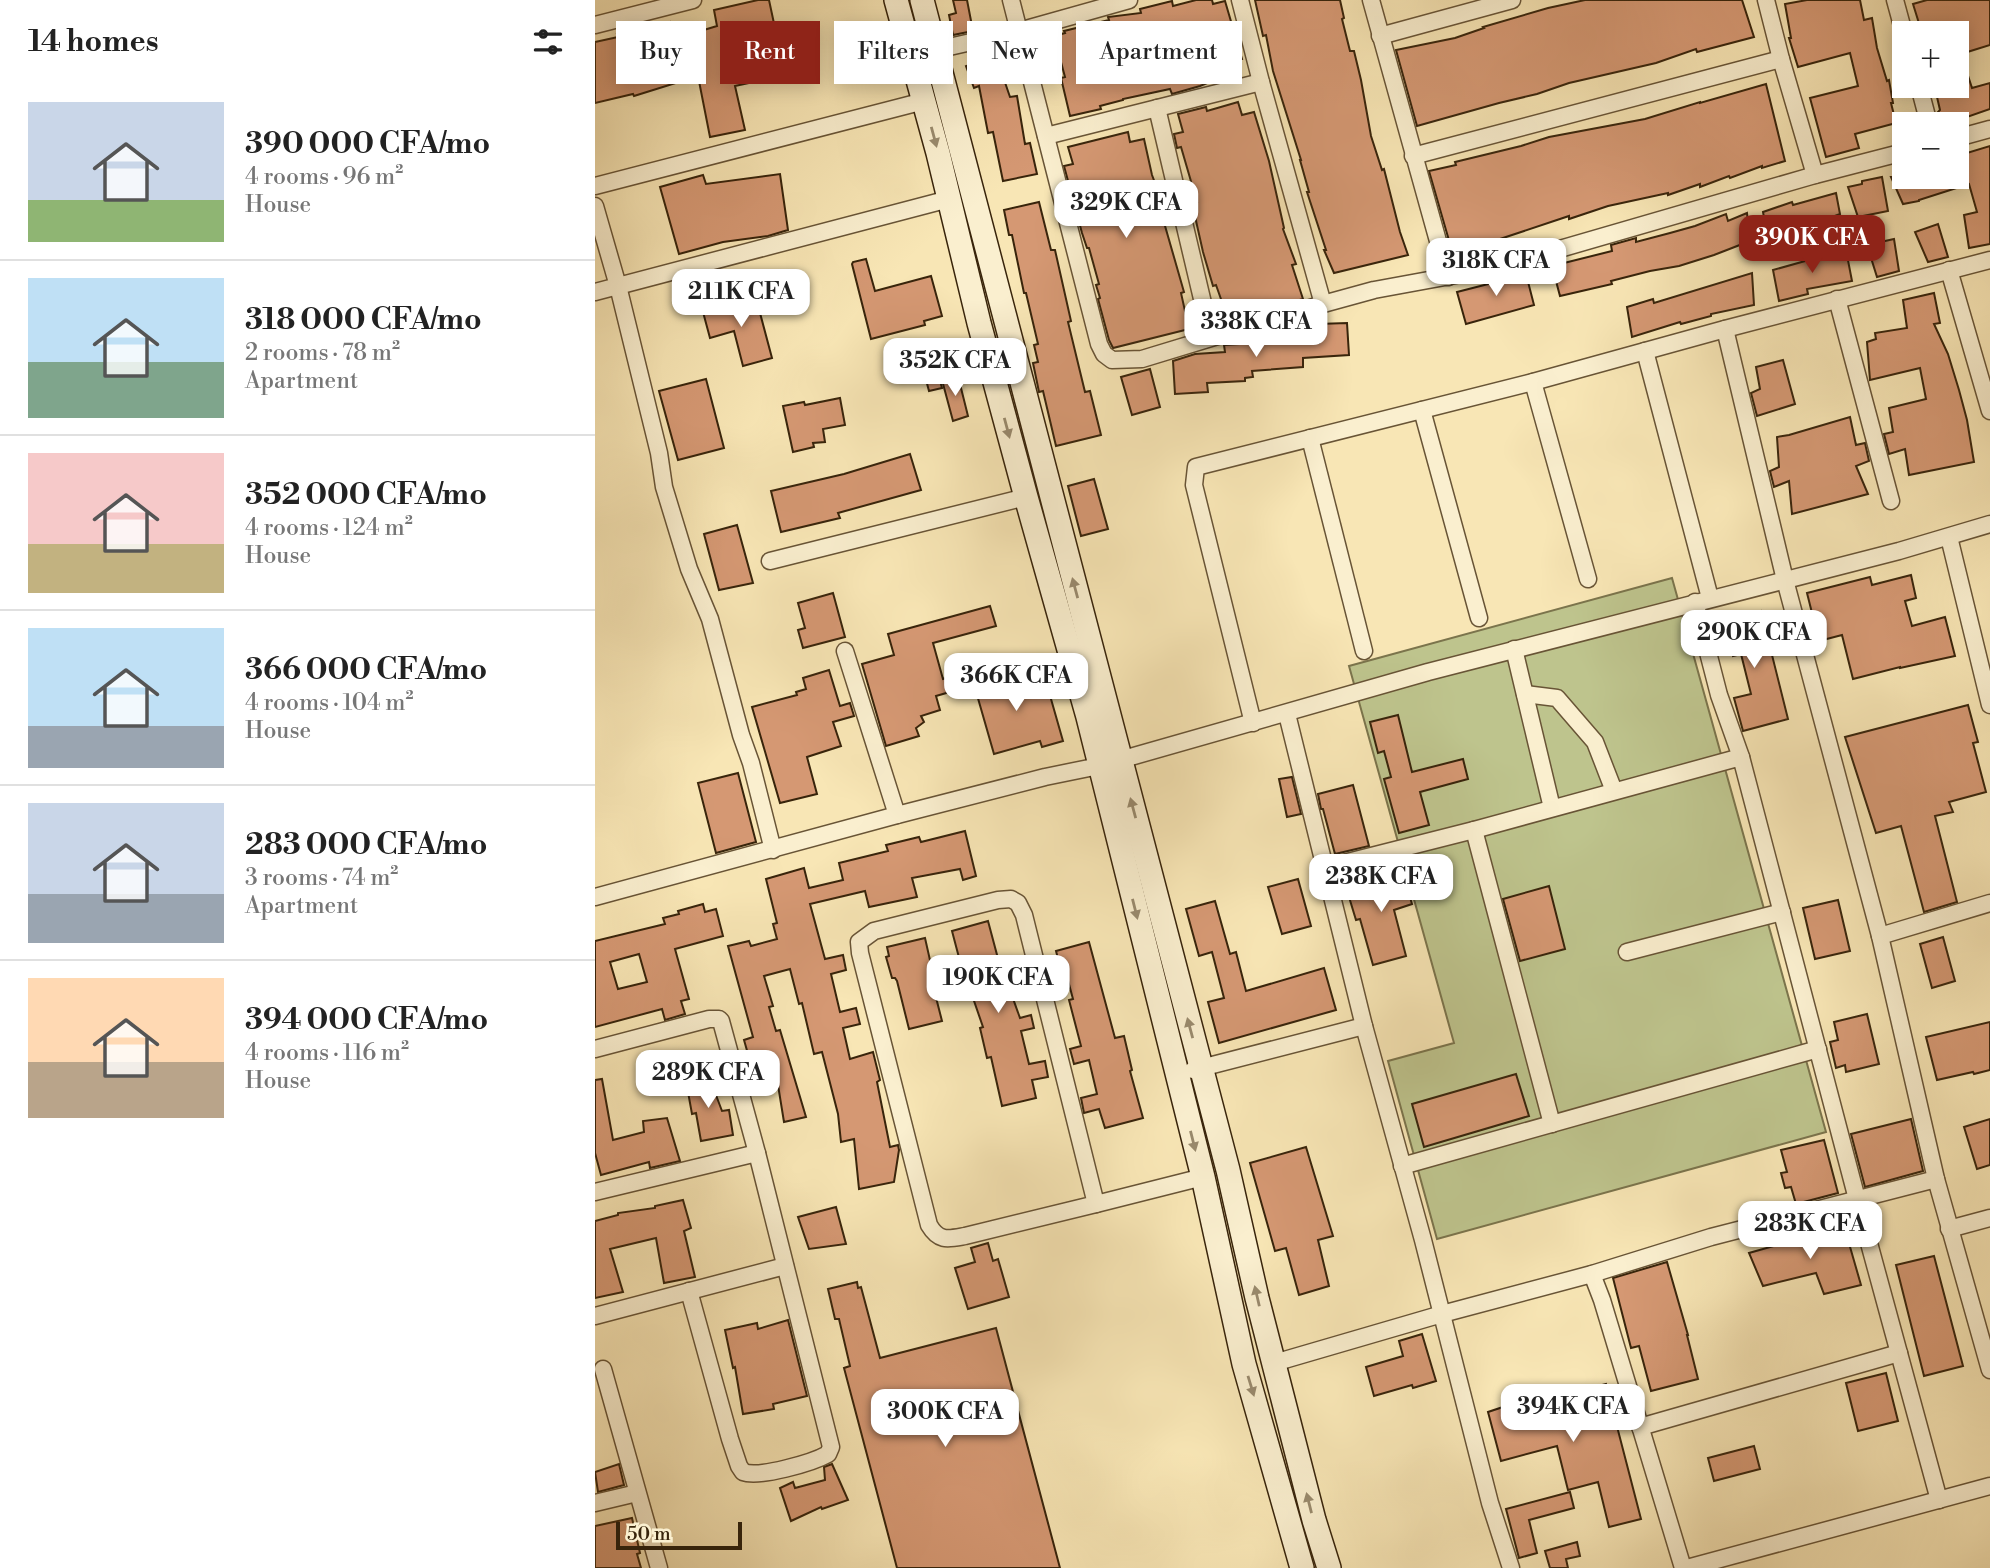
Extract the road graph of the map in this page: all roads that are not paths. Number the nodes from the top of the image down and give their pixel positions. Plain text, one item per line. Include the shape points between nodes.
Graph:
1 (693, 0) edge
2 (896, 0) edge
3 (922, 0) edge
4 (1011, 0) edge
5 (1129, 0) edge
6 (1240, 0) edge
7 (1371, 0) edge
8 (1766, 0) edge
9 (1895, 0) edge
10 (1508, 1) edge
11 (928, 21) edge
12 (1016, 21) edge
13 (1054, 21) edge
14 (1901, 21) edge
15 (595, 25) edge
16 (1380, 36) junction
17 (1781, 59) junction
18 (1261, 82) junction
19 (944, 84) edge
20 (1033, 84) edge
21 (924, 101) junction
22 (1157, 108) junction
23 (1990, 129) edge
24 (1969, 135) edge
25 (1046, 136) junction
26 (1892, 155) edge
27 (1413, 156) junction
28 (1815, 175) junction
29 (595, 186) edge
30 (950, 199) junction
31 (595, 206) edge
32 (1990, 260) edge
33 (1949, 270) junction
34 (1448, 277) junction
35 (618, 286) junction
36 (595, 292) edge
37 (1837, 299) junction
38 (1322, 304) junction
39 (1725, 329) junction
40 (1211, 337) junction
41 (1645, 351) junction
42 (1533, 382) junction
43 (1422, 410) junction
44 (1990, 411) edge
45 (1310, 438) junction
46 (1026, 497) junction
47 (1891, 502) dead end
48 (1990, 524) edge
49 (1949, 537) junction
50 (770, 561) dead end
51 (1588, 579) dead end
52 (1785, 580) junction
53 (1702, 600) junction
54 (1479, 618) dead end
55 (1514, 649) junction
56 (845, 651) dead end
57 (1364, 651) dead end
58 (1525, 694) junction
59 (1990, 705) edge
60 (1287, 713) junction
61 (1252, 723) junction
62 (1741, 757) junction
63 (1110, 763) junction
64 (1614, 791) junction
65 (1552, 808) junction
66 (897, 815) junction
67 (1474, 830) junction
68 (773, 850) junction
69 (1324, 868) junction
70 (595, 897) edge
71 (1990, 903) edge
72 (1782, 912) junction
73 (1880, 936) junction
74 (1627, 952) dead end
75 (1364, 1026) junction
76 (595, 1049) edge
77 (1818, 1049) junction
78 (1201, 1069) junction
79 (1177, 1074) junction
80 (1552, 1124) junction
81 (757, 1153) junction
82 (1402, 1166) junction
83 (1203, 1177) junction
84 (1936, 1179) junction
85 (595, 1192) edge
86 (1857, 1199) junction
87 (1096, 1204) junction
88 (1990, 1218) edge
89 (1949, 1229) junction
90 (785, 1266) junction
91 (1592, 1274) junction
92 (689, 1291) junction
93 (1442, 1314) junction
94 (595, 1316) edge
95 (1984, 1332) edge
96 (1899, 1353) junction
97 (1274, 1363) junction
98 (603, 1369) dead end
99 (1990, 1370) edge
100 (1640, 1427) junction
101 (1990, 1486) edge
102 (637, 1493) junction
103 (1939, 1500) junction
104 (595, 1503) edge
105 (659, 1568) edge
106 (1302, 1568) edge
107 (1329, 1568) edge
108 (1511, 1568) edge
109 (1685, 1568) edge

1 - 15 street
2 - 21 main road
3 - 11 main road
4 - 12 street
5 - 13 street
6 - 18 street
7 - 16 street
8 - 17 street
9 - 14 street
10 - 16 street
16 - 27 street
17 - 27 street
17 - 28 street
18 - 22 street
18 - 38 street
63 -> 19 main road
20 - 25 street
21 - 29 street
21 -> 30 main road
22 - 25 street
22 - 40 street
23 - 24 street
25 - 40 street via 1104,354 1112,360 1142,359
26 - 28 street
27 - 34 street
28 - 34 street via 1494,268
30 - 35 street
30 -> 46 main road
31 - 35 street
32 - 33 street
33 - 37 street
33 - 44 street
34 - 38 street
35 - 36 street
35 - 68 street via 664,487 710,619
37 - 39 street
37 - 47 street
38 - 40 street
39 - 41 street
39 - 52 street
41 - 42 street
41 - 53 street
42 - 43 street
42 - 51 street
43 - 45 street
43 - 54 street
45 - 57 street
45 - 61 street via 1196,467 1194,485
46 - 50 street
46 - 63 main road via 1084,704
48 - 49 street
49 - 52 street
49 - 59 street
52 - 53 street
52 - 73 street
53 - 55 street
53 - 62 street via 1719,695
55 - 58 street
55 - 60 street
56 - 66 street
58 - 64 street via 1557,698 1595,741
58 - 65 street
60 - 61 street
60 - 69 street
61 - 63 street
62 - 64 street
62 - 72 street
63 - 66 street
78 -> 63 main road
63 -> 79 main road
64 - 65 street
65 - 67 street
66 - 68 street
67 - 69 street
67 - 80 street
68 - 70 street
69 - 75 street
71 - 73 street
72 - 74 street
72 - 77 street
73 - 84 street
75 - 78 street
75 - 82 street
76 - 81 street via 719,1019
77 - 80 street
77 - 86 street
78 - 79 street
97 -> 78 main road
79 -> 83 main road
80 - 82 street
81 - 85 street
81 - 90 street
82 - 93 street
83 - 87 street
83 -> 106 main road via 1244,1364
84 - 86 street
84 - 89 street
86 - 91 street
86 - 96 street
87 - 87 street via 965,1237 935,1235 860,953 859,942 864,937 998,900 1018,903
88 - 89 street
89 - 95 street
90 - 92 street
90 - 92 street via 831,1447 825,1456 791,1467 749,1474 739,1466
91 - 93 street
91 - 100 street
92 - 94 street
93 - 97 street
93 - 108 street
95 - 99 street
96 - 100 street
96 - 103 street
107 -> 97 main road
98 - 102 street
100 - 109 street
101 - 103 street
102 - 104 street
102 - 105 street
103 - 109 street

